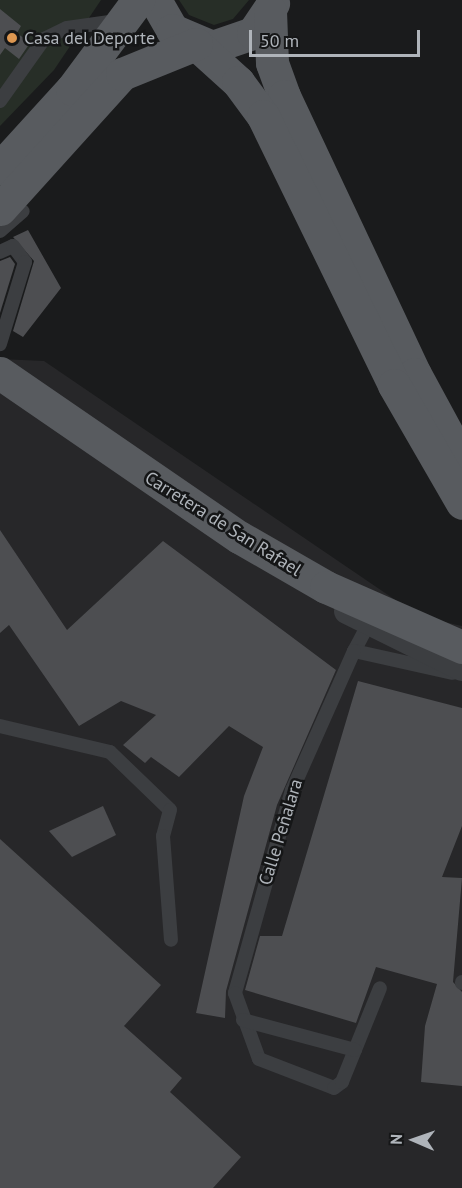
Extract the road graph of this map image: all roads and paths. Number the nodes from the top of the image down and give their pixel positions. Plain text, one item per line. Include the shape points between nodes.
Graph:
1 (155, 0) edge
2 (272, 5) edge
3 (132, 10) edge
4 (196, 44) junction
5 (0, 101) edge
6 (1, 159) edge
7 (6, 214) edge
8 (0, 252) edge
9 (0, 344) edge
10 (0, 356) edge
11 (0, 373) edge
12 (462, 461) edge
13 (181, 500) junction
14 (462, 504) edge
15 (369, 623) junction
16 (462, 647) edge
17 (354, 651) junction
18 (462, 668) edge
19 (462, 675) edge
20 (0, 726) edge
21 (171, 940) dead end
22 (380, 988) dead end
23 (243, 1020) junction
24 (355, 1050) junction

1 - 4 main road via 172,30
2 - 4 main road via 238,42
2 - 12 main road via 272,63 284,96 415,374
3 - 5 lane via 67,28 44,39
3 - 6 main road via 72,89
4 - 7 main road via 122,74
4 - 14 main road via 238,82 263,116 394,386
8 - 9 lane via 13,246 25,262
10 - 13 lane via 117,441
11 - 13 main road, Carretera de San Rafael
13 - 15 street via 220,536
13 - 16 main road, Carretera de San Rafael via 326,587
15 - 17 lane, Calle Peñalara
15 - 18 street
17 - 19 lane
17 - 23 lane, Calle Peñalara via 292,790 236,988
20 - 21 lane via 110,752 170,810 163,836
22 - 24 lane, Calle Peñalara
23 - 24 lane
23 - 24 lane, Calle Peñalara via 259,1059 334,1088 342,1082

